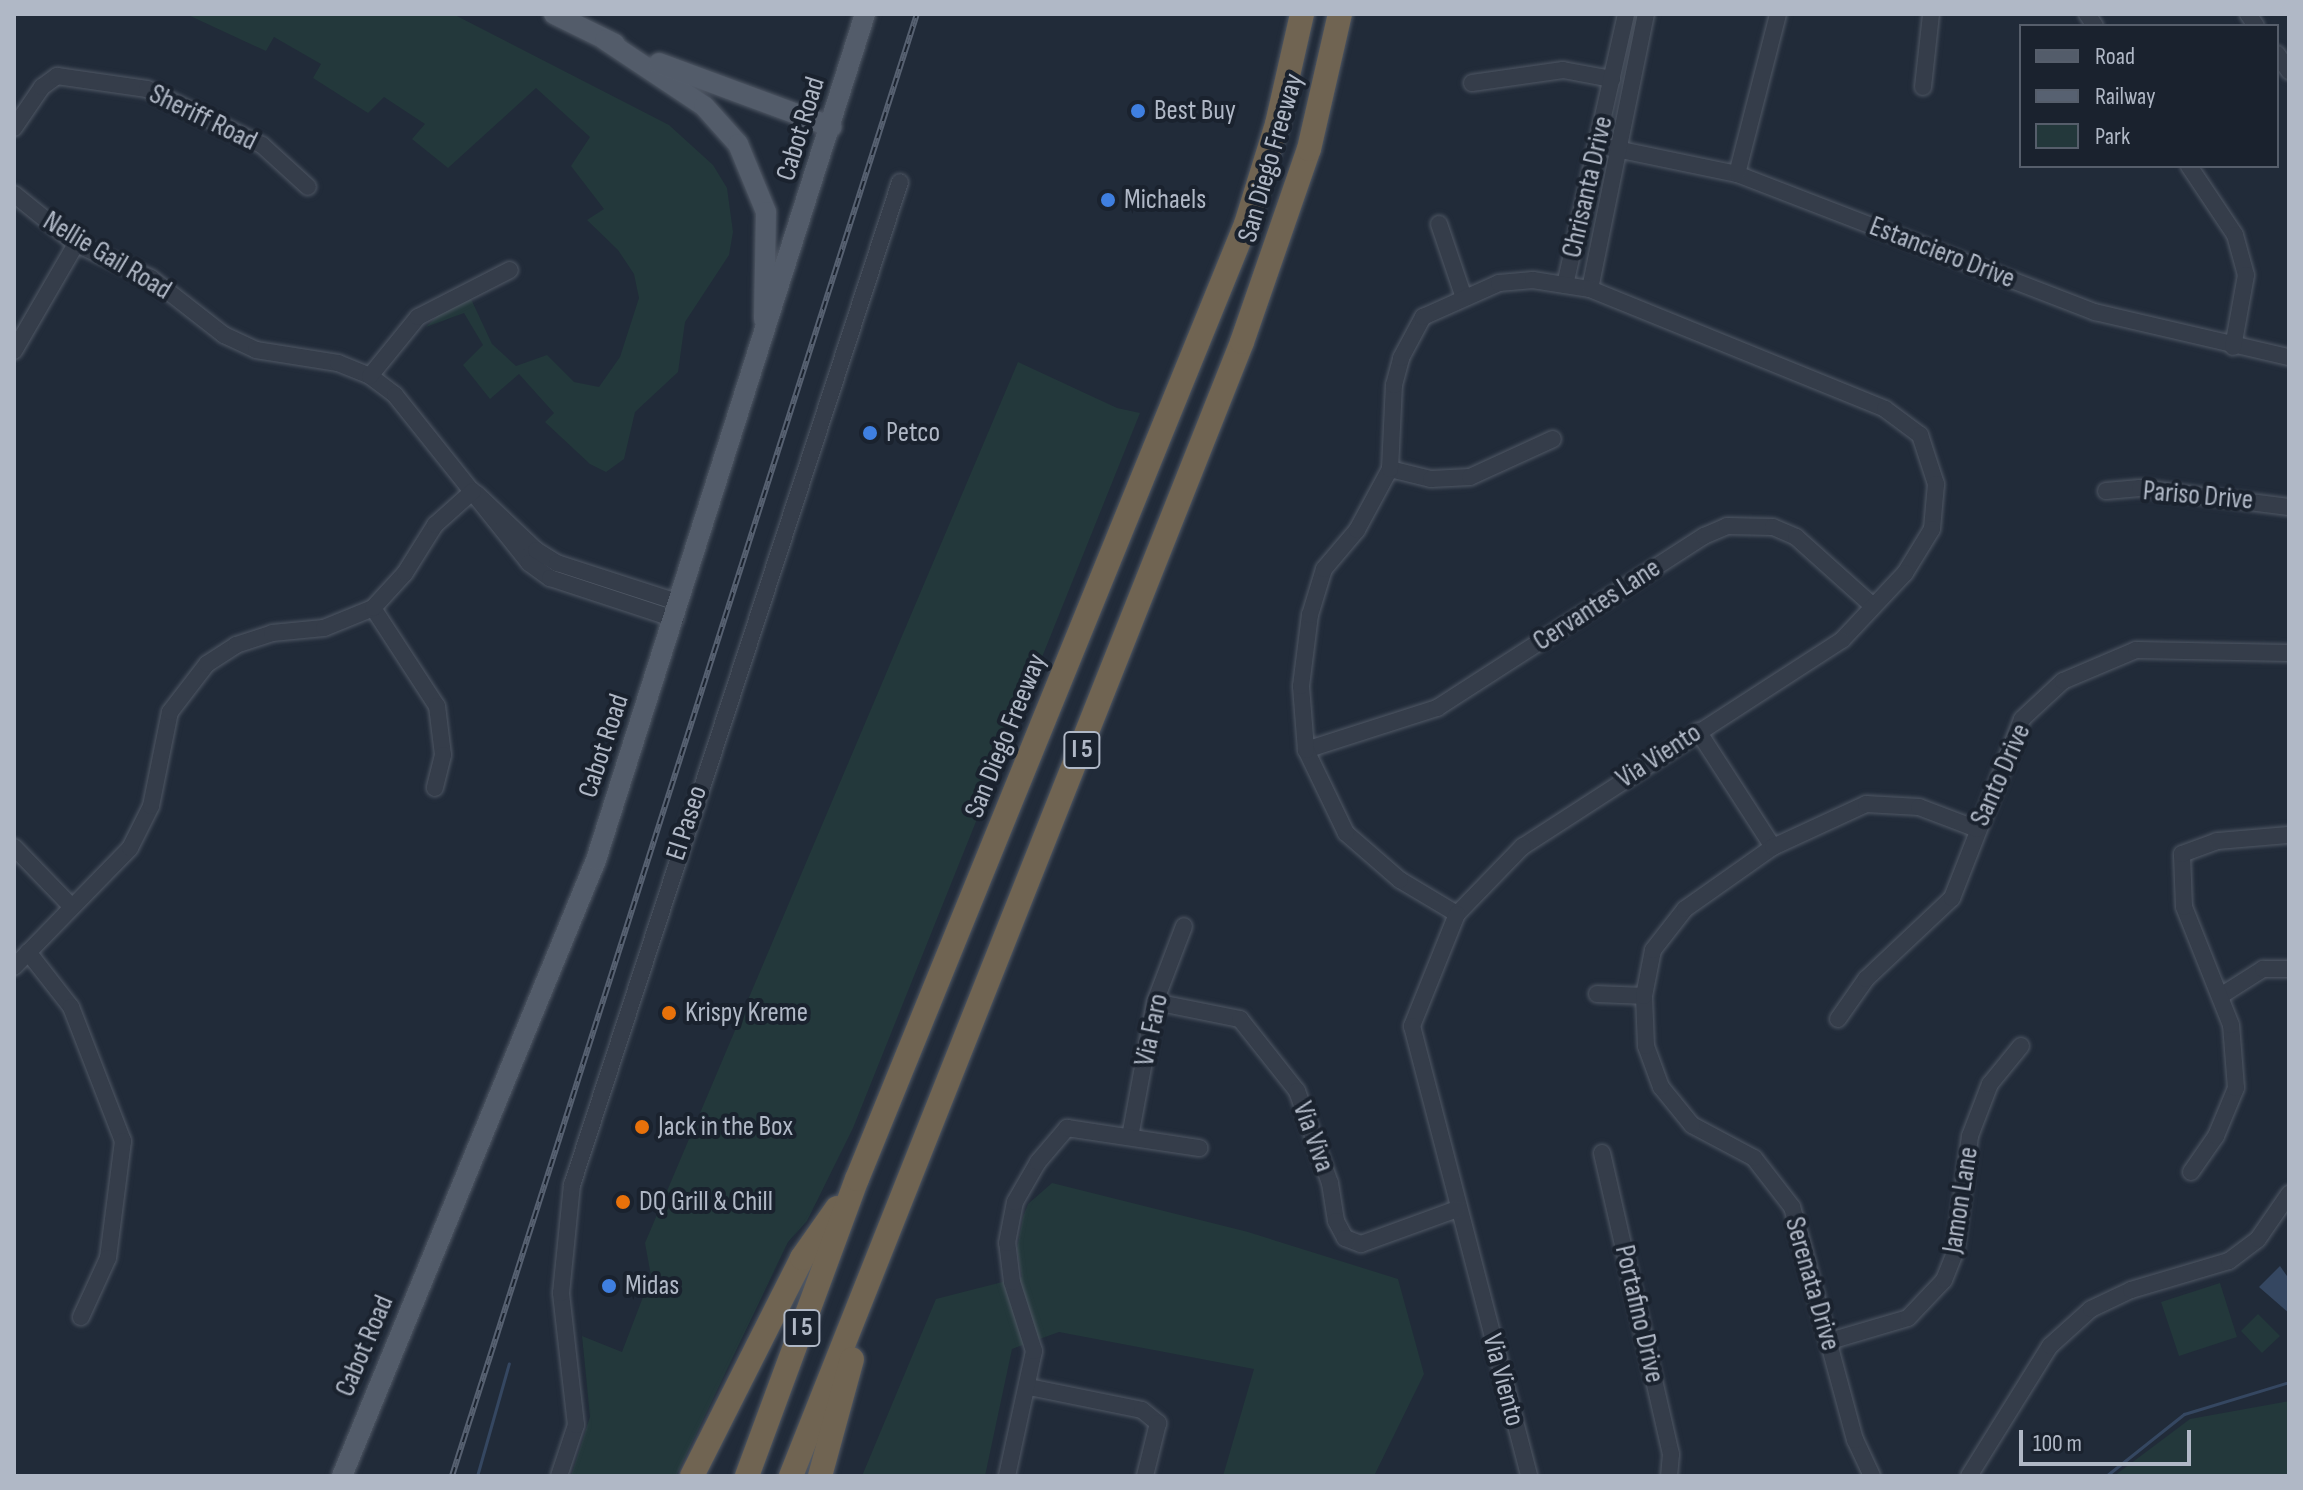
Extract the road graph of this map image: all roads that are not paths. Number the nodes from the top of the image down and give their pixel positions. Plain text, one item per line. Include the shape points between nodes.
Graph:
1 (554, 14) edge
2 (865, 14) edge
3 (1302, 14) edge
4 (1340, 14) edge
5 (1626, 14) edge
6 (1646, 14) edge
7 (1778, 14) edge
8 (1931, 14) edge
9 (605, 40) junction
10 (1612, 79) junction
11 (1472, 83) dead end
12 (1923, 87) dead end
13 (832, 127) junction
14 (14, 128) edge
15 (1597, 145) junction
16 (1616, 148) junction
17 (2190, 168) edge
18 (1737, 174) junction
19 (900, 182) dead end
20 (308, 187) dead end
21 (14, 194) edge
22 (1439, 224) dead end
23 (76, 244) junction
24 (510, 270) dead end
25 (1565, 285) junction
26 (1590, 289) junction
27 (1463, 295) junction
28 (765, 328) junction
29 (2233, 347) junction
30 (14, 351) edge
31 (2289, 357) edge
32 (370, 376) junction
33 (1553, 439) dead end
34 (1390, 469) junction
35 (473, 491) junction
36 (2106, 491) dead end
37 (2289, 507) edge
38 (1873, 606) junction
39 (373, 608) junction
40 (677, 611) junction
41 (2289, 653) edge
42 (1698, 731) junction
43 (1306, 750) junction
44 (435, 788) dead end
45 (1977, 829) junction
46 (2289, 835) edge
47 (14, 847) edge
48 (1773, 847) junction
49 (72, 907) junction
50 (1457, 914) junction
51 (1184, 926) dead end
52 (28, 952) junction
53 (14, 967) edge
54 (2289, 969) edge
55 (1597, 994) dead end
56 (2222, 995) junction
57 (1644, 996) junction
58 (1155, 1002) junction
59 (1838, 1019) dead end
60 (2021, 1046) dead end
61 (1130, 1137) junction
62 (1199, 1148) dead end
63 (1602, 1153) dead end
64 (2191, 1172) dead end
65 (857, 1179) junction
66 (2289, 1194) edge
67 (1457, 1209) junction
68 (875, 1267) junction
69 (81, 1317) dead end
70 (1830, 1341) junction
71 (1029, 1387) junction
72 (342, 1476) edge
73 (559, 1476) edge
74 (692, 1476) edge
75 (747, 1476) edge
76 (791, 1476) edge
77 (820, 1476) edge
78 (1007, 1476) edge
79 (1145, 1476) edge
80 (1529, 1476) edge
81 (1669, 1476) edge
82 (1872, 1476) edge
83 (1969, 1476) edge

1 - 9 main road
2 - 13 main road, Cabot Road
3 - 65 highway, San Diego Freeway / I 5 via 1277,124 1246,224
4 - 68 highway, San Diego Freeway / I 5 via 1309,149 1242,342
5 - 10 street, Chrisanta Drive
6 - 16 street, Chrisanta Drive
7 - 18 street
8 - 12 street
9 - 13 main road
9 - 28 main road via 704,106 738,144 766,212
10 - 11 street via 1563,70
10 - 15 street, Chrisanta Drive
13 - 28 main road, Cabot Road
14 - 20 street, Sheriff Road via 42,87 57,76 147,89 262,145
15 - 16 street, Estanciero Drive
15 - 25 street, Chrisanta Drive
16 - 18 street, Estanciero Drive
16 - 26 street, Chrisanta Drive
17 - 29 street via 2235,235 2246,275
18 - 29 street, Estanciero Drive via 2095,312
19 - 73 street, El Paseo via 572,1185 561,1293 576,1412
21 - 23 street, Nellie Gail Road
22 - 27 street
23 - 30 street
23 - 32 street, Nellie Gail Road via 151,278 224,335 256,350 338,363
24 - 32 street via 418,317
25 - 26 street, Via Viento
25 - 27 street, Chrisanta Drive via 1510,282
26 - 38 street, Via Viento via 1885,409 1920,435 1936,484 1932,529 1905,573
27 - 34 street, Chrisanta Drive via 1423,317 1401,358 1394,385
28 - 40 main road, Cabot Road
29 - 31 street, Estanciero Drive
32 - 35 street, Nellie Gail Road via 395,395
33 - 34 street via 1470,477 1431,479
34 - 43 street, Chrisanta Drive via 1357,530 1324,569 1310,615 1301,686
35 - 39 street via 435,525 405,573
35 - 40 street, Nellie Gail Road via 557,563
36 - 37 street, Pariso Drive via 2140,488
38 - 42 street, Via Viento via 1842,640
38 - 43 street, Cervantes Lane via 1796,537 1773,527 1727,526 1437,708
39 - 44 street via 437,706 443,755
39 - 49 street via 324,628 272,633 236,645 207,664 170,712 143,827
40 - 72 main road, Cabot Road via 596,860
41 - 45 street, Santo Drive via 2136,650 2063,681 2022,719
42 - 48 street
42 - 50 street, Via Viento via 1523,846
43 - 50 street, Chrisanta Drive via 1346,833 1400,880
45 - 48 street, Serenata Drive via 1919,807 1866,804
45 - 59 street, Santo Drive via 1952,898 1866,979
46 - 56 street via 2217,841 2182,854 2184,907
47 - 49 street
48 - 57 street, Serenata Drive via 1685,909 1653,950
49 - 52 street
50 - 67 street, Via Viento via 1412,1026
51 - 58 street, Via Faro
52 - 53 street
52 - 69 street via 71,1007 123,1141 108,1258
54 - 56 street via 2263,969
55 - 57 street
56 - 64 street via 2231,1025 2236,1088 2216,1136
57 - 70 street, Serenata Drive via 1646,1046 1661,1087 1692,1125 1754,1158 1792,1207
58 - 61 street, Via Faro
58 - 67 street, Via Viva via 1240,1019 1297,1091 1345,1238 1361,1244
60 - 70 street, Jamon Lane via 1990,1084 1970,1136 1955,1253 1944,1280 1908,1318
61 - 62 street
61 - 71 street via 1067,1128 1056,1136 1015,1202 1007,1243 1012,1282 1034,1351
63 - 81 street, Portafino Drive via 1671,1454
65 - 74 highway via 802,1258
65 - 75 highway, San Diego Freeway / I 5
66 - 83 street via 2258,1239 2229,1261 2131,1290 2091,1309 2050,1346
67 - 80 street, Via Viento
68 - 76 highway, San Diego Freeway / I 5
68 - 77 highway
70 - 82 street, Serenata Drive via 1855,1440
71 - 78 street
71 - 79 street via 1142,1410 1158,1423

